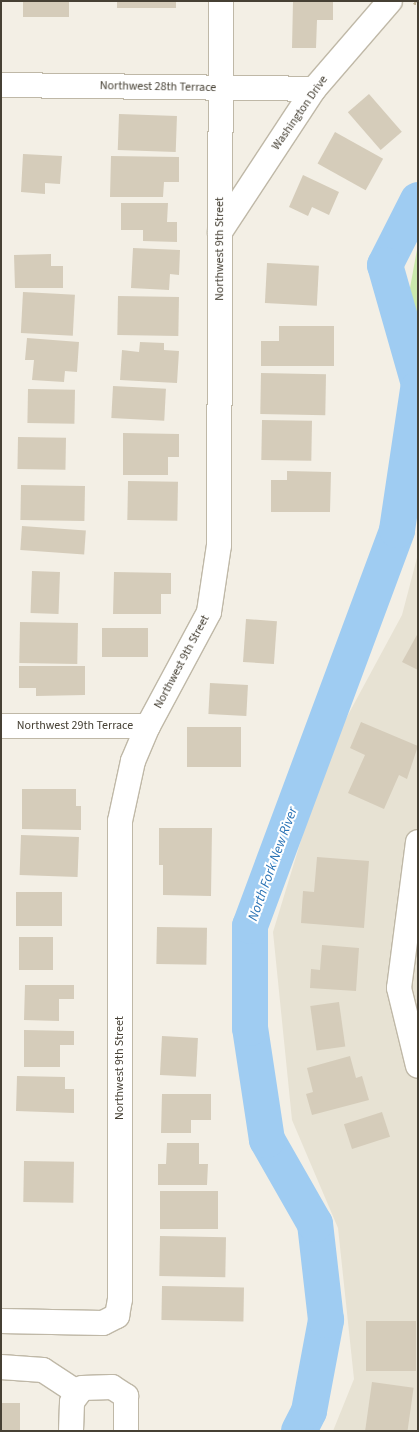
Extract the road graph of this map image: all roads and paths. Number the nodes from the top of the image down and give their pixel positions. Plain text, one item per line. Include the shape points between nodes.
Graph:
1 (221, 1) edge
2 (390, 1) edge
3 (414, 2) edge
4 (418, 5) edge
5 (1, 86) edge
6 (221, 88) junction
7 (314, 89) junction
8 (220, 232) junction
9 (1, 726) edge
10 (148, 726) junction
11 (418, 842) edge
12 (418, 1066) edge
13 (1, 1321) edge
14 (1, 1367) edge
15 (78, 1393) junction
16 (71, 1431) edge
17 (126, 1431) edge

1 - 6 street, Northwest 9th Street
2 - 7 street, Washington Drive
3 - 4 path
5 - 6 street, Northwest 28th Terrace
6 - 7 street, Northwest 28th Terrace
6 - 8 street, Northwest 9th Street
7 - 8 street, Washington Drive
8 - 10 street, Northwest 9th Street via 219,545 215,574 209,612
9 - 10 street, Northwest 29th Terrace
10 - 13 street, Northwest 9th Street via 133,762 120,821 120,1299 117,1316 102,1322
11 - 12 street via 400,988
14 - 15 street via 43,1370
15 - 16 street via 72,1402
15 - 17 street via 82,1388 112,1387 126,1396

